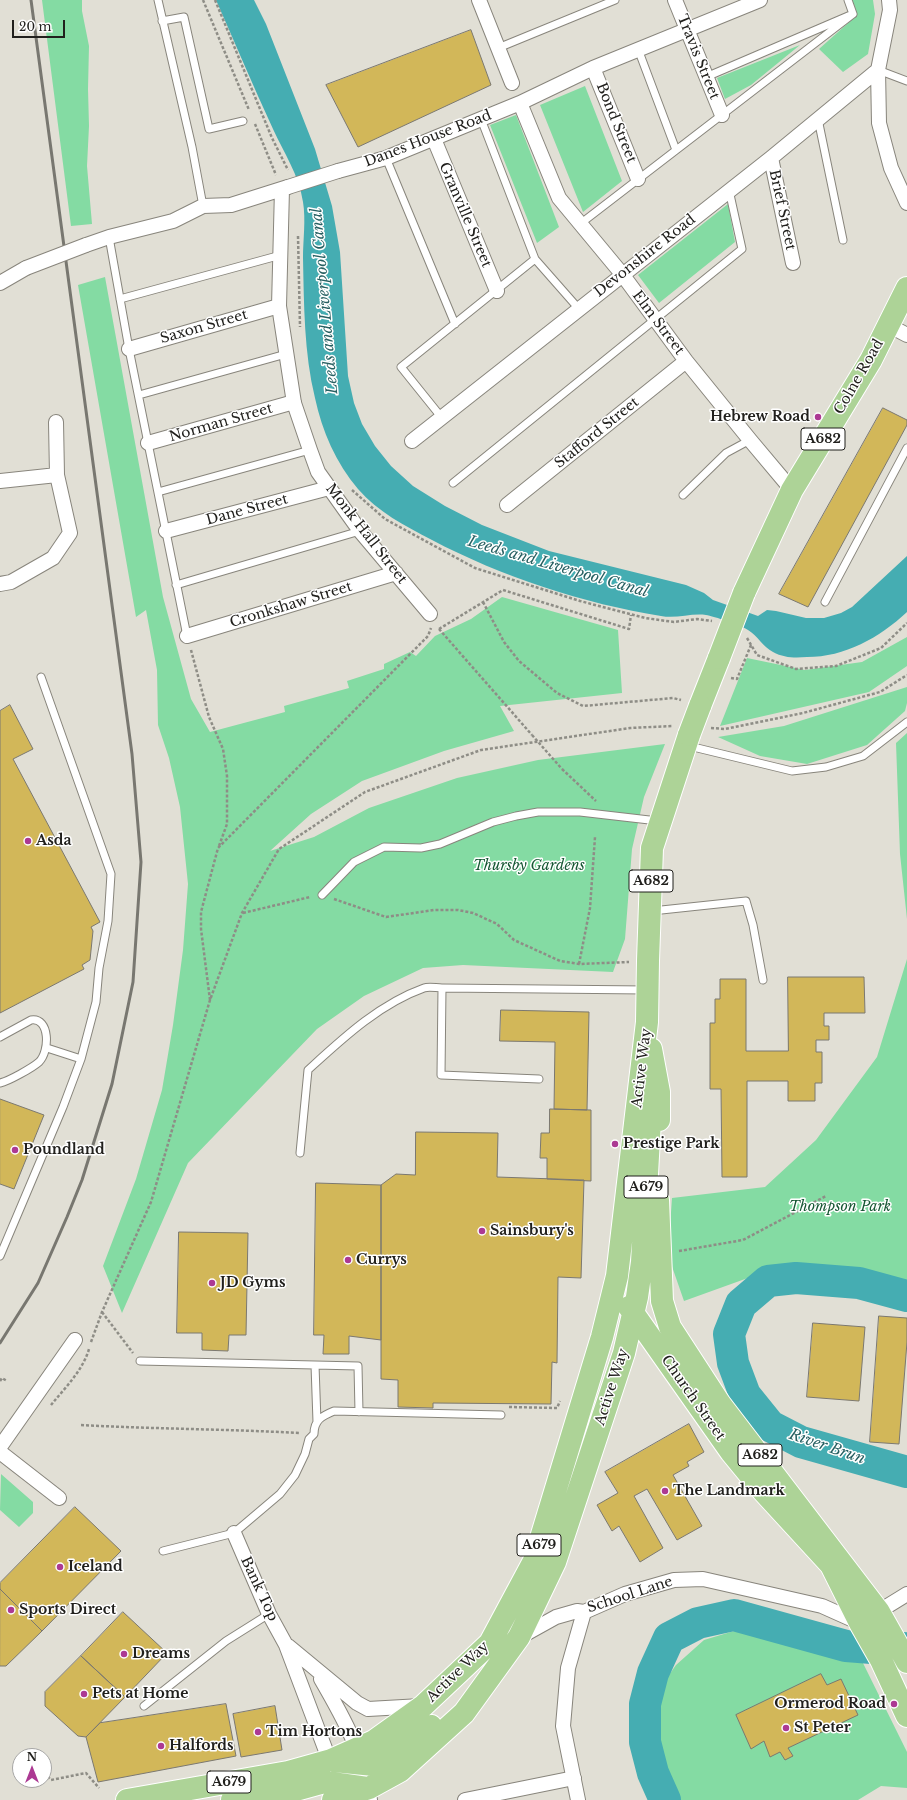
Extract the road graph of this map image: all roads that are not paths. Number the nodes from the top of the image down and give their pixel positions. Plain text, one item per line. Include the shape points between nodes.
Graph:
1 (158, 0) edge
2 (479, 0) edge
3 (615, 0) edge
4 (675, 0) edge
5 (760, 0) edge
6 (848, 0) edge
7 (889, 0) edge
8 (853, 14) junction
9 (162, 21) junction
10 (686, 29) junction
11 (498, 48) junction
12 (638, 49) junction
13 (593, 68) junction
14 (878, 70) junction
15 (706, 77) junction
16 (907, 81) edge
17 (512, 83) dead end
18 (520, 103) junction
19 (722, 115) junction
20 (481, 119) junction
21 (818, 119) junction
22 (243, 121) dead end
23 (434, 139) junction
24 (676, 150) junction
25 (386, 158) junction
26 (771, 158) junction
27 (638, 179) junction
28 (285, 188) junction
29 (729, 190) junction
30 (907, 203) edge
31 (203, 206) junction
32 (580, 224) junction
33 (109, 237) junction
34 (843, 240) dead end
35 (281, 255) junction
36 (535, 259) junction
37 (793, 263) dead end
38 (622, 274) junction
39 (0, 283) edge
40 (907, 288) edge
41 (497, 291) junction
42 (120, 299) junction
43 (279, 306) junction
44 (579, 309) junction
45 (654, 318) junction
46 (455, 324) junction
47 (898, 330) edge
48 (129, 349) junction
49 (286, 354) junction
50 (686, 361) junction
51 (139, 395) junction
52 (294, 402) junction
53 (442, 418) junction
54 (56, 422) dead end
55 (750, 440) junction
56 (412, 442) dead end
57 (148, 443) junction
58 (907, 448) edge
59 (310, 450) junction
60 (57, 475) junction
61 (0, 481) edge
62 (453, 483) dead end
63 (329, 488) junction
64 (792, 490) junction
65 (158, 492) junction
66 (684, 495) dead end
67 (508, 505) dead end
68 (166, 531) junction
69 (360, 531) junction
70 (396, 573) junction
71 (0, 584) edge
72 (176, 585) junction
73 (825, 602) dead end
74 (434, 621) road end
75 (187, 636) joint
76 (40, 677) dead end
77 (907, 722) edge
78 (688, 733) junction
79 (661, 821) junction
80 (322, 895) road end
81 (649, 911) junction
82 (763, 980) dead end
83 (442, 988) junction
84 (648, 990) junction
85 (647, 1022) junction
86 (0, 1037) edge
87 (47, 1048) junction
88 (652, 1058) junction
89 (80, 1059) junction
90 (539, 1079) dead end
91 (0, 1083) edge
92 (300, 1153) dead end
93 (659, 1255) joint
94 (0, 1256) edge
95 (617, 1276) junction
96 (634, 1315) junction
97 (670, 1327) junction
98 (602, 1337) junction
99 (75, 1340) dead end
100 (140, 1361) road end
101 (315, 1365) junction
102 (359, 1412) junction
103 (501, 1415) dead end
104 (317, 1422) junction
105 (0, 1447) edge
106 (0, 1452) edge
107 (59, 1498) dead end
108 (234, 1533) junction
109 (163, 1552) dead end
110 (907, 1594) edge
111 (584, 1612) junction
112 (879, 1612) junction
113 (269, 1614) junction
114 (860, 1623) junction
115 (519, 1637) junction
116 (286, 1644) junction
117 (902, 1654) edge
118 (317, 1672) junction
119 (481, 1690) junction
120 (144, 1706) dead end
121 (423, 1706) junction
122 (907, 1716) edge
123 (360, 1756) junction
124 (331, 1760) junction
125 (574, 1778) junction
126 (369, 1794) edge
127 (338, 1795) edge
128 (140, 1799) edge
129 (232, 1800) edge
130 (465, 1800) edge
131 (578, 1800) edge

1 - 9 lane
2 - 11 street
3 - 11 lane
4 - 10 street, Travis Street
5 - 10 street, Danes House Road
6 - 8 lane
7 - 14 street via 890,10
8 - 15 lane
8 - 19 lane
9 - 22 lane via 184,17 210,129
9 - 31 lane via 192,147
10 - 12 street, Danes House Road
10 - 15 street, Travis Street
11 - 17 street
12 - 13 street, Danes House Road
12 - 24 lane
13 - 18 street, Danes House Road
13 - 27 street, Bond Street
14 - 16 lane
14 - 21 street, Devonshire Road
14 - 30 street via 879,123 891,168
15 - 19 street, Travis Street
18 - 20 street, Danes House Road
18 - 32 street, Elm Street via 559,198
19 - 24 lane
20 - 23 street, Danes House Road
20 - 36 lane
21 - 26 street, Devonshire Road
21 - 34 lane
23 - 25 street, Danes House Road
23 - 41 street, Granville Street
24 - 27 lane
25 - 28 street, Danes House Road, bridge
25 - 46 lane
26 - 29 street, Devonshire Road
26 - 37 street, Brief Street
27 - 32 lane
28 - 31 street, Danes House Road via 231,205
28 - 35 street, Monk Hall Street
29 - 38 street, Devonshire Road
29 - 45 lane via 742,248
31 - 33 street, Danes House Road via 173,221
32 - 38 street, Elm Street
33 - 39 street, Danes House Road, bridge via 26,268
33 - 42 lane
35 - 42 lane
35 - 43 street, Monk Hall Street
36 - 41 lane
36 - 44 lane
38 - 44 street, Devonshire Road
38 - 45 street, Elm Street
40 - 47 main road, Colne Road / A682
41 - 46 lane
42 - 48 lane
43 - 48 street, Saxon Street
43 - 49 street, Monk Hall Street
44 - 53 street, Devonshire Road
45 - 50 street, Elm Street
45 - 62 lane
46 - 53 lane via 402,367
47 - 64 main road, Colne Road / A682 via 871,360
48 - 51 lane
49 - 51 lane
49 - 52 street, Monk Hall Street
50 - 55 street, Elm Street
50 - 67 street, Stafford Street
51 - 57 lane
52 - 57 street, Norman Street
52 - 59 street, Monk Hall Street
53 - 56 street, Devonshire Road
54 - 60 street
55 - 64 street, Elm Street
55 - 66 lane via 726,453
57 - 65 lane
58 - 73 lane
59 - 63 street, Monk Hall Street via 318,472
59 - 65 lane
60 - 61 street
60 - 71 street via 70,533 53,558 11,582
63 - 68 street, Dane Street
63 - 69 street, Monk Hall Street
64 - 78 main road, Colne Road / A682, bridge via 744,593
65 - 68 lane
68 - 72 lane
69 - 70 street, Monk Hall Street
69 - 72 lane
70 - 74 street, Monk Hall Street
70 - 75 street, Cronkshaw Street
72 - 75 lane
76 - 89 lane via 111,874 108,921 99,968 96,1002
77 - 78 lane via 863,756 826,767 792,771
78 - 79 main road, A682
79 - 80 lane via 580,812 538,812 516,816 493,822 440,844 421,848 384,847 354,862
79 - 81 main road, A682 via 652,848
81 - 82 lane via 746,901 754,925
81 - 84 main road, A682
83 - 84 lane
83 - 90 lane via 441,1075
83 - 92 lane via 425,987 391,1005 362,1023 308,1070
84 - 85 main road, A682
85 - 88 main road, Active Way / A679
85 - 95 main road, Active Way / A679
86 - 87 lane via 35,1019 40,1021 46,1032
87 - 89 lane
87 - 91 lane via 40,1061
88 - 93 main road, Active Way / A682 via 659,1092
88 - 96 main road, Active Way / A679 via 642,1262
89 - 94 lane via 64,1107
93 - 97 main road, Church Street / A682 via 662,1301
95 - 96 main road, Church Street / A682
95 - 98 main road, Active Way / A679
96 - 97 main road via 658,1320
96 - 98 main road, Active Way via 619,1320
96 - 114 main road, Church Street / A682 via 731,1452 830,1565
96 - 115 main road, Active Way / A679 via 624,1353 555,1562
97 - 112 main road, Church Street / A682 via 720,1404
98 - 121 main road, Active Way / A679 via 534,1561 490,1643
99 - 105 street
100 - 101 lane
101 - 102 lane via 358,1366
101 - 104 lane
102 - 103 lane
102 - 104 lane via 334,1411 321,1417
104 - 108 lane via 295,1475 280,1494
106 - 107 street
108 - 109 lane
108 - 113 street, Bank Top
110 - 112 street
111 - 114 street, School Lane via 625,1594 674,1580 703,1579 822,1606
111 - 115 street, School Lane via 577,1611 556,1617
111 - 125 street via 568,1668 563,1726
112 - 114 street
112 - 117 main road, Church Street / A682
113 - 116 street, Bank Top
113 - 120 lane via 226,1641
114 - 122 main road, Church Street / A682
115 - 119 main road, Active Way / A679
116 - 118 street, Bank Top
116 - 124 street, Bank Top
118 - 121 street, Bank Top via 356,1703 368,1709
118 - 123 street, Bank Top via 337,1706
119 - 123 main road, A679 via 399,1750 374,1765
119 - 126 main road, Active Way / A679 via 464,1713 400,1771
121 - 123 main road, Active Way / A679 via 374,1741
123 - 124 main road, A679
123 - 126 street, Bank Top
124 - 127 street, Bank Top
124 - 128 main road, A679 via 288,1772
125 - 130 street
125 - 131 street
126 - 127 main road, A679
127 - 129 main road, A679 via 326,1782 292,1791

